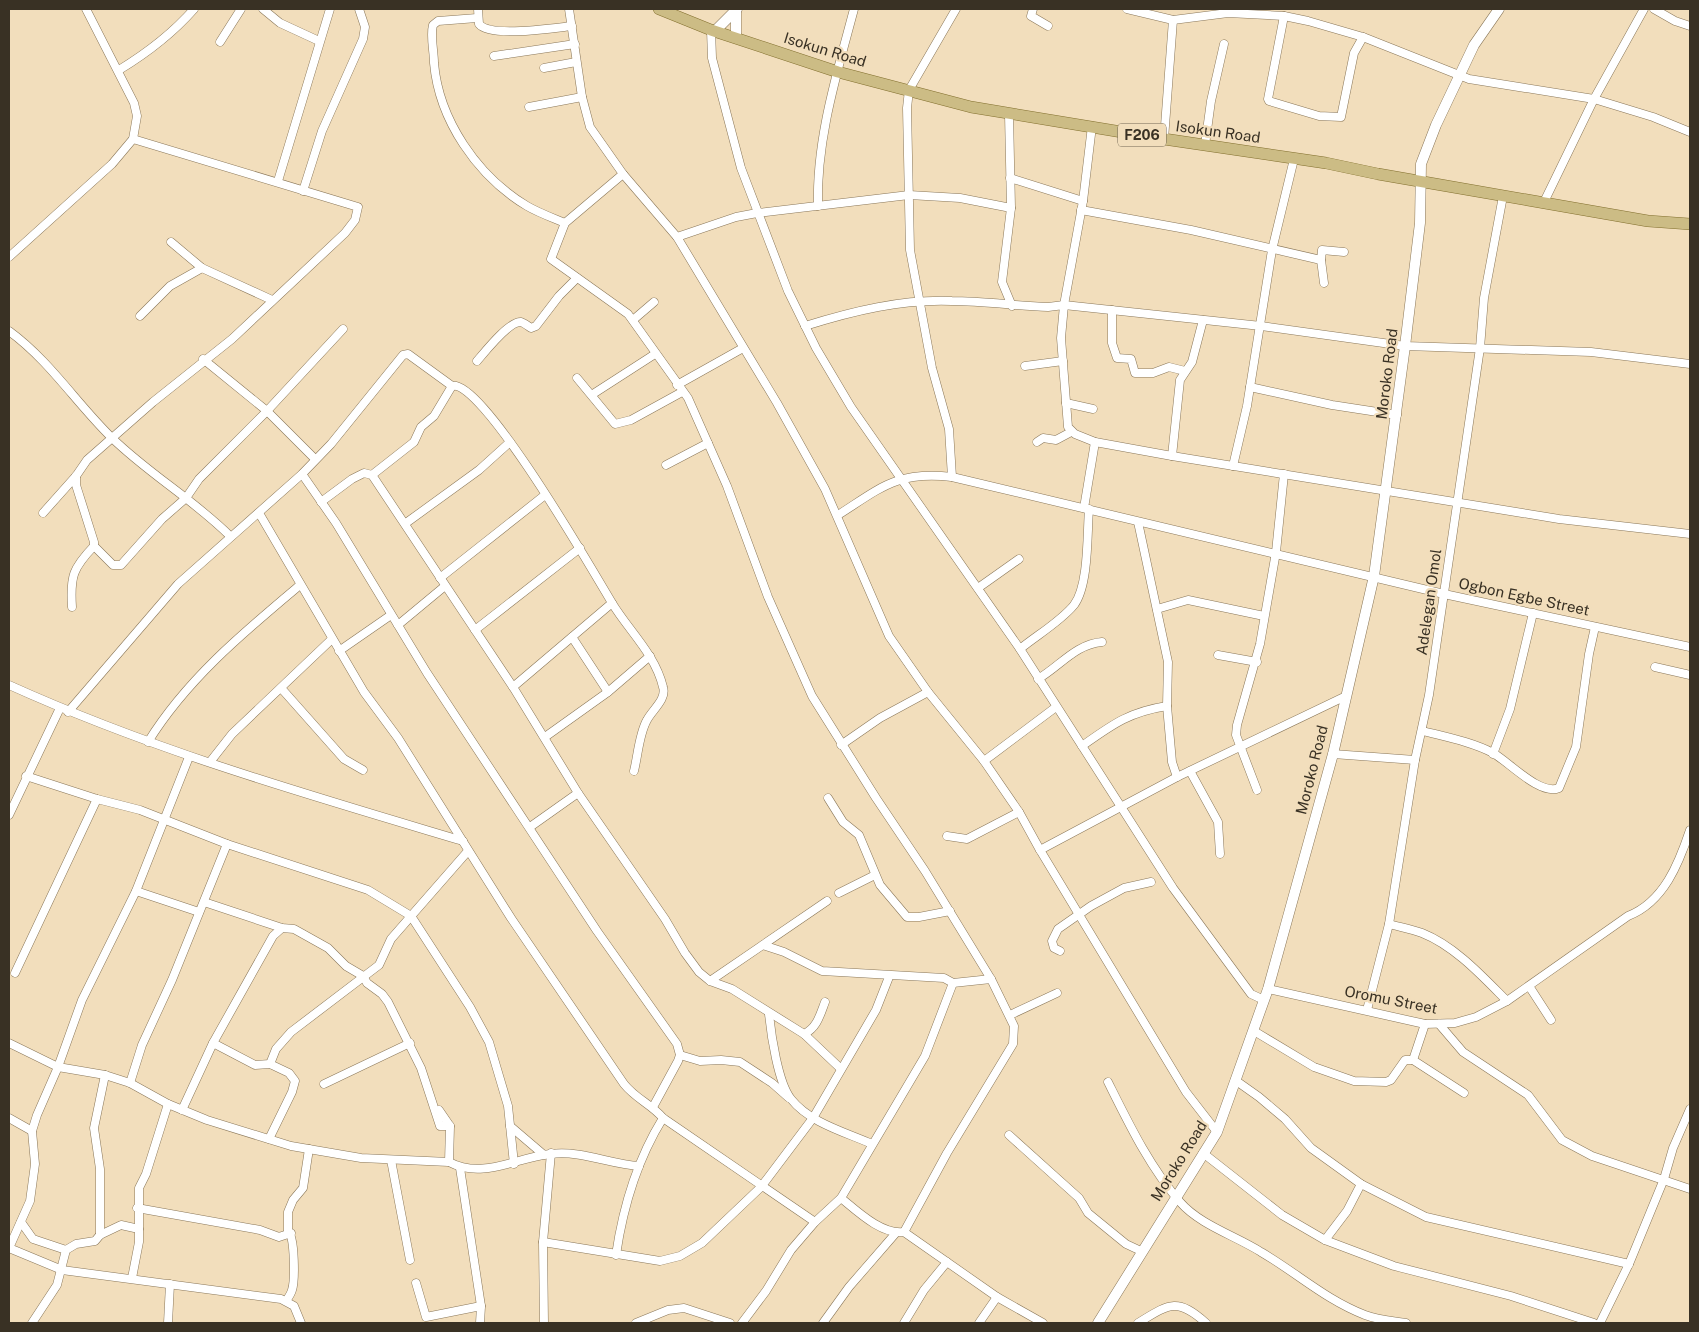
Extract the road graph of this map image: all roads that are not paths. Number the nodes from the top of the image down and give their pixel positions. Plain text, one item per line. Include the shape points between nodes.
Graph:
1 (86, 9) edge
2 (194, 9) edge
3 (241, 9) edge
4 (263, 9) edge
5 (330, 9) edge
6 (359, 9) edge
7 (478, 9) edge
8 (569, 9) edge
9 (659, 9) edge
10 (854, 9) edge
11 (956, 9) edge
12 (1033, 9) edge
13 (1127, 9) edge
14 (1498, 9) edge
15 (1644, 9) edge
16 (1654, 9) edge
17 (737, 10) edge
18 (1152, 12) edge
19 (1286, 14) edge
20 (478, 18) junction
21 (1173, 20) junction
22 (572, 26) junction
23 (1048, 26) dead end
24 (1690, 26) edge
25 (713, 31) junction
26 (736, 37) junction
27 (1362, 37) junction
28 (319, 41) junction
29 (220, 42) dead end
30 (575, 44) junction
31 (1224, 44) dead end
32 (494, 56) dead end
33 (576, 62) junction
34 (544, 68) dead end
35 (119, 70) junction
36 (838, 72) junction
37 (1459, 75) junction
38 (909, 90) junction
39 (582, 97) junction
40 (1594, 99) junction
41 (529, 107) dead end
42 (1009, 114) junction
43 (1092, 126) junction
44 (1688, 131) edge
45 (133, 139) junction
46 (1164, 139) junction
47 (1205, 145) junction
48 (1294, 159) junction
49 (623, 174) junction
50 (1010, 178) junction
51 (278, 181) junction
52 (1421, 181) junction
53 (303, 191) junction
54 (909, 196) junction
55 (1503, 196) junction
56 (1083, 201) junction
57 (1544, 202) junction
58 (818, 206) junction
59 (1011, 208) junction
60 (1082, 210) junction
61 (757, 213) junction
62 (565, 224) junction
63 (1690, 224) edge
64 (677, 237) junction
65 (171, 242) dead end
66 (1272, 250) junction
67 (11, 252) edge
68 (1344, 252) dead end
69 (1321, 260) junction
70 (202, 268) junction
71 (577, 278) junction
72 (1324, 283) dead end
73 (272, 300) junction
74 (920, 301) junction
75 (654, 302) dead end
76 (1064, 305) junction
77 (1012, 306) junction
78 (1112, 310) junction
79 (140, 316) dead end
80 (633, 320) junction
81 (1202, 320) junction
82 (805, 326) junction
83 (1261, 326) junction
84 (343, 329) dead end
85 (9, 331) edge
86 (1406, 346) junction
87 (743, 348) junction
88 (1480, 348) junction
89 (656, 354) junction
90 (203, 360) junction
91 (476, 361) dead end
92 (1063, 362) junction
93 (1690, 364) edge
94 (1025, 366) dead end
95 (1185, 371) junction
96 (577, 378) dead end
97 (452, 386) junction
98 (1250, 387) junction
99 (680, 389) junction
100 (593, 394) junction
101 (1066, 403) junction
102 (1093, 410) dead end
103 (267, 411) junction
104 (1396, 415) junction
105 (1071, 432) junction
106 (112, 438) junction
107 (510, 442) junction
108 (1037, 442) dead end
109 (1094, 442) junction
110 (708, 443) junction
111 (1172, 456) junction
112 (315, 459) junction
113 (666, 465) dead end
114 (1233, 466) junction
115 (302, 474) junction
116 (1284, 474) junction
117 (76, 476) junction
118 (372, 476) junction
119 (902, 477) junction
120 (952, 477) junction
121 (1387, 490) junction
122 (545, 494) junction
123 (186, 498) junction
124 (1457, 500) junction
125 (321, 502) junction
126 (1086, 509) junction
127 (43, 512) dead end
128 (259, 513) junction
129 (838, 516) junction
130 (1138, 522) junction
131 (406, 523) junction
132 (1690, 534) edge
133 (230, 536) junction
134 (94, 546) junction
135 (580, 548) junction
136 (1276, 552) junction
137 (1020, 558) dead end
138 (1374, 576) junction
139 (440, 578) junction
140 (300, 585) junction
141 (445, 586) junction
142 (978, 588) junction
143 (1444, 594) junction
144 (612, 603) junction
145 (72, 606) dead end
146 (1157, 609) junction
147 (1534, 613) junction
148 (391, 615) junction
149 (1264, 616) junction
150 (398, 625) junction
151 (1595, 627) junction
152 (476, 630) junction
153 (572, 637) junction
154 (332, 639) junction
155 (1102, 642) dead end
156 (1690, 647) edge
157 (1020, 649) junction
158 (339, 651) junction
159 (1218, 655) dead end
160 (650, 656) junction
161 (1257, 662) junction
162 (1655, 667) dead end
163 (1690, 675) edge
164 (1038, 679) junction
165 (9, 685) edge
166 (512, 687) junction
167 (281, 688) junction
168 (608, 692) junction
169 (928, 692) junction
170 (1346, 696) junction
171 (1167, 706) junction
172 (1056, 707) junction
173 (60, 708) junction
174 (68, 712) junction
175 (1423, 731) junction
176 (545, 737) junction
177 (148, 742) junction
178 (841, 744) junction
179 (1082, 746) junction
180 (1241, 747) junction
181 (1333, 754) junction
182 (1493, 754) junction
183 (189, 757) junction
184 (1415, 760) junction
185 (984, 761) junction
186 (210, 762) junction
187 (363, 770) dead end
188 (634, 771) dead end
189 (1190, 771) junction
190 (26, 776) junction
191 (1177, 777) junction
192 (1256, 790) dead end
193 (578, 793) junction
194 (828, 798) dead end
195 (97, 799) junction
196 (1122, 806) junction
197 (1020, 812) junction
198 (9, 815) edge
199 (163, 820) junction
200 (530, 827) junction
201 (1690, 830) edge
202 (947, 836) dead end
203 (462, 841) junction
204 (227, 844) junction
205 (468, 850) junction
206 (1040, 850) junction
207 (1220, 854) dead end
208 (875, 875) junction
209 (1150, 882) dead end
210 (136, 891) junction
211 (839, 894) dead end
212 (827, 901) dead end
213 (204, 902) junction
214 (950, 911) junction
215 (199, 912) junction
216 (1079, 914) junction
217 (411, 916) junction
218 (266, 923) junction
219 (1389, 924) junction
220 (282, 928) junction
221 (273, 936) junction
222 (763, 945) junction
223 (1060, 951) dead end
224 (15, 973) dead end
225 (720, 974) junction
226 (363, 976) junction
227 (889, 977) junction
228 (991, 979) junction
229 (710, 981) junction
230 (953, 983) junction
231 (722, 985) junction
232 (1529, 986) junction
233 (1268, 989) junction
234 (1057, 993) dead end
235 (1264, 1000) junction
236 (1507, 1001) junction
237 (825, 1002) dead end
238 (1367, 1010) junction
239 (769, 1014) junction
240 (1010, 1015) junction
241 (1552, 1020) dead end
242 (1425, 1024) junction
243 (1439, 1024) junction
244 (1254, 1031) junction
245 (804, 1034) junction
246 (213, 1043) junction
247 (410, 1043) junction
248 (9, 1044) edge
249 (680, 1055) junction
250 (1413, 1060) junction
251 (270, 1064) junction
252 (58, 1067) junction
253 (840, 1068) junction
254 (105, 1075) junction
255 (1235, 1080) junction
256 (1108, 1082) dead end
257 (130, 1083) junction
258 (324, 1084) dead end
259 (1464, 1093) dead end
260 (790, 1099) junction
261 (168, 1104) junction
262 (653, 1107) junction
263 (1690, 1109) edge
264 (182, 1110) junction
265 (9, 1118) edge
266 (663, 1118) junction
267 (813, 1118) junction
268 (510, 1126) junction
269 (32, 1131) junction
270 (1217, 1132) junction
271 (1009, 1135) dead end
272 (269, 1139) junction
273 (872, 1144) junction
274 (309, 1150) junction
275 (1203, 1153) junction
276 (548, 1154) junction
277 (391, 1160) junction
278 (449, 1162) junction
279 (514, 1164) junction
280 (639, 1166) junction
281 (460, 1168) junction
282 (1664, 1179) junction
283 (1361, 1184) junction
284 (761, 1187) junction
285 (1690, 1189) edge
286 (1176, 1195) junction
287 (841, 1198) junction
288 (138, 1208) junction
289 (21, 1222) junction
290 (815, 1222) junction
291 (138, 1229) junction
292 (904, 1232) junction
293 (291, 1234) junction
294 (895, 1234) junction
295 (100, 1235) junction
296 (1324, 1240) junction
297 (543, 1242) junction
298 (9, 1248) edge
299 (66, 1250) junction
300 (1140, 1251) junction
301 (616, 1255) junction
302 (410, 1260) dead end
303 (947, 1262) junction
304 (1629, 1264) junction
305 (62, 1270) junction
306 (132, 1278) junction
307 (416, 1283) dead end
308 (170, 1284) junction
309 (997, 1297) junction
310 (286, 1301) junction
311 (481, 1306) junction
312 (32, 1323) edge
313 (168, 1323) edge
314 (301, 1323) edge
315 (480, 1323) edge
316 (544, 1323) edge
317 (636, 1323) edge
318 (730, 1323) edge
319 (742, 1323) edge
320 (823, 1323) edge
321 (904, 1323) edge
322 (979, 1323) edge
323 (1043, 1323) edge
324 (1100, 1323) edge
325 (1138, 1323) edge
326 (1206, 1323) edge
327 (1406, 1323) edge
328 (1594, 1323) edge
329 (1600, 1323) edge

1 - 35 street
2 - 35 street via 142,57
3 - 29 street
4 - 28 street via 280,23
5 - 28 street
6 - 53 street via 365,27 363,39 322,132
7 - 20 street
8 - 22 street
9 - 25 main road, Isokun Road / F206
10 - 36 street
11 - 38 street
12 - 23 street via 1031,16
13 - 18 street
14 - 37 street, Moroko Road
15 - 40 street
16 - 24 street
17 - 25 street
17 - 26 street
18 - 21 street
19 - 21 street via 1228,14
19 - 27 street
19 - 27 street via 1268,99 1319,116 1342,117 1354,53
20 - 22 street via 479,24 486,29 523,31
20 - 62 street via 438,21 433,25 435,73 441,101 453,130 504,189
21 - 46 street
22 - 30 street
25 - 26 main road, Isokun Road / F206
25 - 61 street via 712,58 741,168
26 - 36 main road, Isokun Road / F206
27 - 37 street
28 - 51 street
30 - 32 street
30 - 33 street
31 - 47 street
33 - 34 street
33 - 39 street
35 - 45 street via 137,116
36 - 38 main road, Isokun Road / F206
36 - 58 street via 822,143
37 - 40 street via 1478,81
37 - 52 street, Moroko Road via 1426,148
38 - 42 main road, Isokun Road / F206
38 - 54 street
39 - 41 street
39 - 49 street via 590,127
40 - 44 street
40 - 57 street
42 - 43 main road, Isokun Road / F206
42 - 50 street
43 - 46 main road, Isokun Road / F206
43 - 56 street
45 - 51 street
45 - 67 street via 112,164
46 - 47 main road, Isokun Road / F206
47 - 48 main road, Isokun Road / F206
48 - 52 main road, Isokun Road / F206
48 - 66 street
49 - 62 street
49 - 64 street
50 - 56 street
50 - 59 street
51 - 53 street
52 - 55 main road, Isokun Road / F206
52 - 86 street, Moroko Road via 1420,222
53 - 73 street via 358,207 355,220
54 - 58 street
54 - 59 street via 960,198
54 - 74 street via 910,250
55 - 57 main road, Isokun Road / F206
55 - 88 street, Adelegan Omol via 1484,298
56 - 60 street
57 - 63 main road, Isokun Road / F206
58 - 61 street
59 - 77 street via 1002,282
60 - 66 street via 1191,230
60 - 76 street
61 - 64 street
61 - 82 street
62 - 71 street via 551,259
64 - 87 street
65 - 70 street
66 - 69 street
66 - 83 street
68 - 69 street via 1322,250
69 - 72 street
70 - 73 street
70 - 79 street via 170,286
71 - 80 street via 623,309
71 - 91 street via 536,326 531,328 517,323
73 - 90 street
74 - 77 street via 953,300
74 - 82 street via 848,312
74 - 120 street via 932,368 949,429
75 - 80 street
76 - 77 street
76 - 78 street
76 - 92 street
78 - 81 street
78 - 95 street via 1112,343 1117,358 1131,359 1135,372 1153,373 1169,367
80 - 89 street
81 - 83 street
81 - 95 street via 1195,352
82 - 119 street via 851,406
83 - 86 street
83 - 98 street
84 - 103 street
85 - 106 street via 53,370
86 - 88 street
86 - 104 street, Moroko Road
87 - 99 street
87 - 129 street via 777,403
88 - 93 street via 1595,353
88 - 124 street, Adelegan Omol
89 - 99 street
89 - 100 street
90 - 103 street
90 - 106 street
92 - 94 street
92 - 101 street
95 - 111 street via 1176,403
96 - 100 street
97 - 107 street via 460,387 481,405
97 - 112 street via 410,355 403,355
97 - 118 street via 434,416 421,426 414,442
98 - 104 street
98 - 114 street
99 - 100 street via 621,424 611,421
99 - 110 street via 688,398
101 - 102 street
101 - 105 street
103 - 112 street
103 - 123 street via 199,479
104 - 121 street, Moroko Road
105 - 108 street via 1056,440 1043,438
105 - 109 street
106 - 117 street via 81,466
106 - 123 street
107 - 122 street
107 - 131 street via 479,470
109 - 111 street
109 - 126 street
110 - 113 street
110 - 178 street via 768,597 812,696
111 - 114 street
112 - 115 street
114 - 116 street
115 - 125 street
115 - 128 street
116 - 121 street
116 - 136 street
117 - 127 street
117 - 134 street
118 - 125 street via 364,473 352,479
118 - 131 street
119 - 120 street, Ogbon Egbe Street
119 - 129 street
119 - 142 street
120 - 126 street, Ogbon Egbe Street
121 - 124 street
121 - 138 street, Moroko Road
122 - 135 street
122 - 139 street
123 - 133 street
123 - 134 street via 162,519 121,565 113,566
124 - 132 street via 1597,524
124 - 143 street, Adelegan Omol
125 - 148 street via 351,545
126 - 130 street, Ogbon Egbe Street
126 - 157 street via 1085,562 1078,598
128 - 133 street
128 - 140 street
129 - 169 street via 889,636
130 - 136 street, Ogbon Egbe Street
130 - 146 street
131 - 139 street
133 - 174 street via 153,610
134 - 145 street via 72,575
135 - 144 street
135 - 152 street
136 - 138 street, Ogbon Egbe Street
136 - 149 street
137 - 142 street
138 - 143 street, Ogbon Egbe Street
138 - 170 street, Moroko Road
139 - 141 street
140 - 154 street
140 - 177 street via 209,665 162,719
141 - 150 street
141 - 152 street
142 - 157 street
143 - 147 street, Ogbon Egbe Street
143 - 175 street, Adelegan Omol
144 - 153 street
144 - 160 street
146 - 149 street via 1188,600
146 - 171 street via 1168,662
147 - 151 street, Ogbon Egbe Street
147 - 182 street via 1510,709
148 - 150 street
148 - 158 street
149 - 161 street
150 - 200 street
151 - 156 street, Ogbon Egbe Street
151 - 182 street via 1576,747 1559,788 1550,790
152 - 166 street
153 - 166 street
153 - 168 street
154 - 158 street
154 - 167 street
155 - 164 street via 1092,642 1079,648
157 - 164 street
158 - 203 street
159 - 161 street
160 - 168 street
160 - 188 street via 664,695 644,726
161 - 180 street via 1238,716 1236,735
162 - 163 street
164 - 172 street
165 - 173 street
166 - 176 street
167 - 186 street via 232,734
167 - 187 street via 344,759
168 - 176 street
169 - 178 street
169 - 185 street
170 - 180 street
170 - 181 street, Moroko Road
171 - 179 street via 1136,712
171 - 191 street via 1172,762
172 - 179 street
172 - 185 street
173 - 174 street
173 - 190 street
174 - 177 street
175 - 182 street
175 - 184 street, Adelegan Omol
176 - 193 street
177 - 183 street
178 - 214 street
179 - 196 street
180 - 189 street
180 - 192 street
181 - 184 street
181 - 233 street, Moroko Road
183 - 186 street
183 - 199 street
184 - 219 street, Adelegan Omol
185 - 197 street
186 - 203 street
189 - 191 street
189 - 207 street via 1218,822
190 - 195 street
190 - 198 street
191 - 196 street
193 - 200 street
193 - 229 street via 685,953
194 - 208 street via 843,822 859,836
195 - 199 street
195 - 224 street
196 - 206 street
196 - 235 street via 1173,888 1251,994
197 - 202 street via 967,839
197 - 206 street
199 - 204 street
199 - 210 street
200 - 249 street via 596,931 677,1044
201 - 232 street, Oromu Street via 1669,880 1641,911 1628,916
203 - 205 street
204 - 213 street
204 - 217 street via 368,890
205 - 217 street
205 - 262 street via 615,1073 635,1097
206 - 216 street
208 - 211 street
208 - 214 street via 887,895 907,917
209 - 216 street via 1124,888
210 - 215 street
210 - 252 street via 82,1000
212 - 222 street
213 - 215 street
213 - 218 street
214 - 228 street
215 - 257 street via 142,1045
216 - 223 street via 1053,934 1054,948
216 - 270 street via 1186,1092
217 - 226 street via 391,939 379,965
217 - 268 street via 484,1029 503,1087
218 - 220 street
218 - 221 street
219 - 236 street via 1423,934 1441,944
219 - 238 street, Adelegan Omol
220 - 221 street
220 - 226 street via 294,929 328,948 346,966
221 - 246 street
222 - 225 street
222 - 227 street via 822,971
225 - 229 street
225 - 231 street
226 - 247 street via 386,998
226 - 251 street via 291,1032 276,1049
227 - 230 street via 944,978
227 - 253 street via 876,1010 853,1052
228 - 230 street
228 - 240 street
229 - 231 street
230 - 273 street via 925,1056
231 - 239 street
232 - 236 street, Oromu Street
232 - 241 street
233 - 235 street, Moroko Road
233 - 238 street, Oromu Street
234 - 240 street
235 - 244 street, Moroko Road
236 - 243 street, Oromu Street via 1476,1017
237 - 245 street via 818,1021 811,1031
238 - 242 street, Oromu Street
239 - 245 street
239 - 260 street via 777,1063
240 - 292 street via 1014,1026 1013,1044
242 - 243 street, Oromu Street
242 - 250 street
243 - 282 street via 1463,1052 1528,1095 1558,1137 1592,1156
244 - 250 street via 1314,1068 1354,1081 1386,1082 1405,1060
244 - 255 street, Moroko Road
245 - 253 street
246 - 251 street via 255,1065
246 - 264 street
247 - 258 street
247 - 278 street via 432,1096 440,1126 450,1126
248 - 252 street
249 - 260 street via 700,1061 740,1062
249 - 262 street
250 - 259 street
251 - 272 street via 289,1073 295,1080
252 - 254 street
252 - 269 street
253 - 267 street
254 - 257 street
254 - 295 street via 94,1128 100,1169
255 - 270 street, Moroko Road
255 - 283 street via 1285,1119 1311,1148
256 - 286 street via 1146,1157
257 - 261 street
260 - 267 street
261 - 264 street
261 - 288 street via 139,1188
262 - 266 street
263 - 282 street
264 - 272 street
265 - 269 street
266 - 280 street
266 - 284 street
267 - 273 street
267 - 284 street
268 - 276 street
268 - 279 street
269 - 289 street via 33,1185
270 - 275 street, Moroko Road
271 - 300 street via 1079,1198 1088,1213 1126,1244
272 - 274 street
273 - 287 street
274 - 277 street
274 - 293 street via 303,1188 288,1212 288,1231
275 - 286 street, Moroko Road
275 - 296 street via 1282,1214
276 - 279 street
276 - 280 street via 591,1156 614,1164
276 - 297 street
277 - 278 street
277 - 302 street
278 - 281 street
279 - 281 street
280 - 301 street
281 - 311 street
282 - 285 street
282 - 304 street
283 - 296 street via 1347,1211
283 - 304 street via 1426,1217
284 - 290 street
284 - 301 street via 702,1243 680,1256 660,1261
286 - 300 street, Moroko Road
286 - 327 street via 1201,1218 1263,1252 1336,1302 1367,1316
287 - 290 street
287 - 294 street via 864,1217
288 - 291 street
288 - 293 street via 260,1230 279,1237
289 - 298 street
289 - 299 street via 33,1240
290 - 319 street via 791,1250
291 - 295 street via 121,1225
291 - 306 street via 139,1242
292 - 294 street
292 - 303 street
293 - 310 street via 294,1250 292,1290
294 - 320 street
295 - 299 street via 95,1241 76,1244
296 - 328 street via 1394,1266 1511,1296
297 - 301 street
297 - 316 street
298 - 305 street
299 - 305 street
300 - 324 street, Moroko Road
303 - 309 street
303 - 321 street via 924,1290
304 - 329 street
305 - 306 street
305 - 312 street via 46,1305
306 - 308 street
307 - 311 street via 426,1317
308 - 310 street
308 - 313 street
309 - 322 street
309 - 323 street
310 - 314 street via 296,1309
311 - 315 street
317 - 318 street via 668,1310 684,1308
325 - 326 street via 1171,1306 1180,1305

